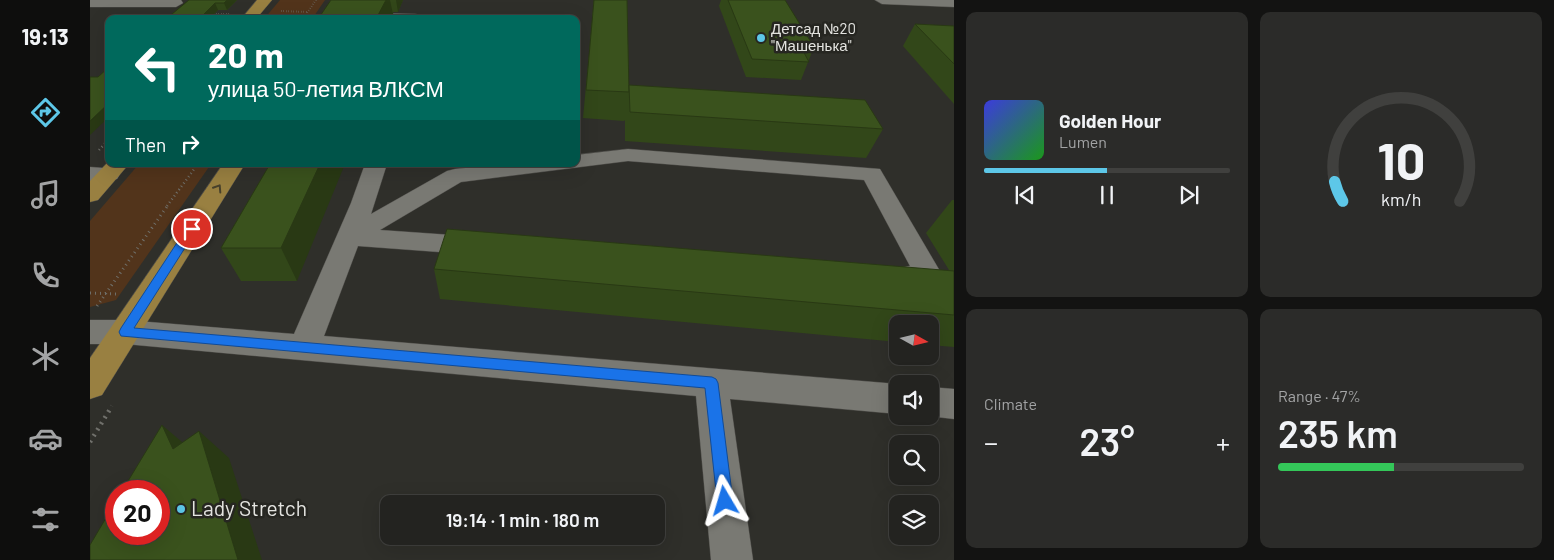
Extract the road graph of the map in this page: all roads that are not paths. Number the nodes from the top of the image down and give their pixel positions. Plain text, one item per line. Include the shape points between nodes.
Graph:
1 (265, 0) edge
2 (882, 0) edge
3 (90, 3) edge
4 (176, 3) road end
5 (954, 3) edge
6 (252, 15) edge
7 (580, 161) edge
8 (232, 167) edge
9 (375, 167) edge
10 (537, 167) edge
11 (105, 171) edge
12 (90, 194) edge
13 (349, 236) junction
14 (507, 248) edge
15 (881, 275) edge
16 (92, 321) edge
17 (125, 332) junction
18 (304, 348) junction
19 (712, 383) junction
20 (90, 385) edge
21 (889, 398) edge
22 (939, 403) edge
23 (954, 404) edge
24 (732, 560) edge

1 - 6 main road
2 - 5 street
3 - 4 street
7 - 15 street via 628,155 872,174 930,278
17 -> 8 main road
9 - 13 street
10 - 13 street via 455,176
11 - 12 main road
13 - 14 street
13 - 18 street
16 - 17 street
17 - 18 street
17 - 20 main road
18 - 19 street
19 - 21 street
19 - 24 street
22 - 23 street

